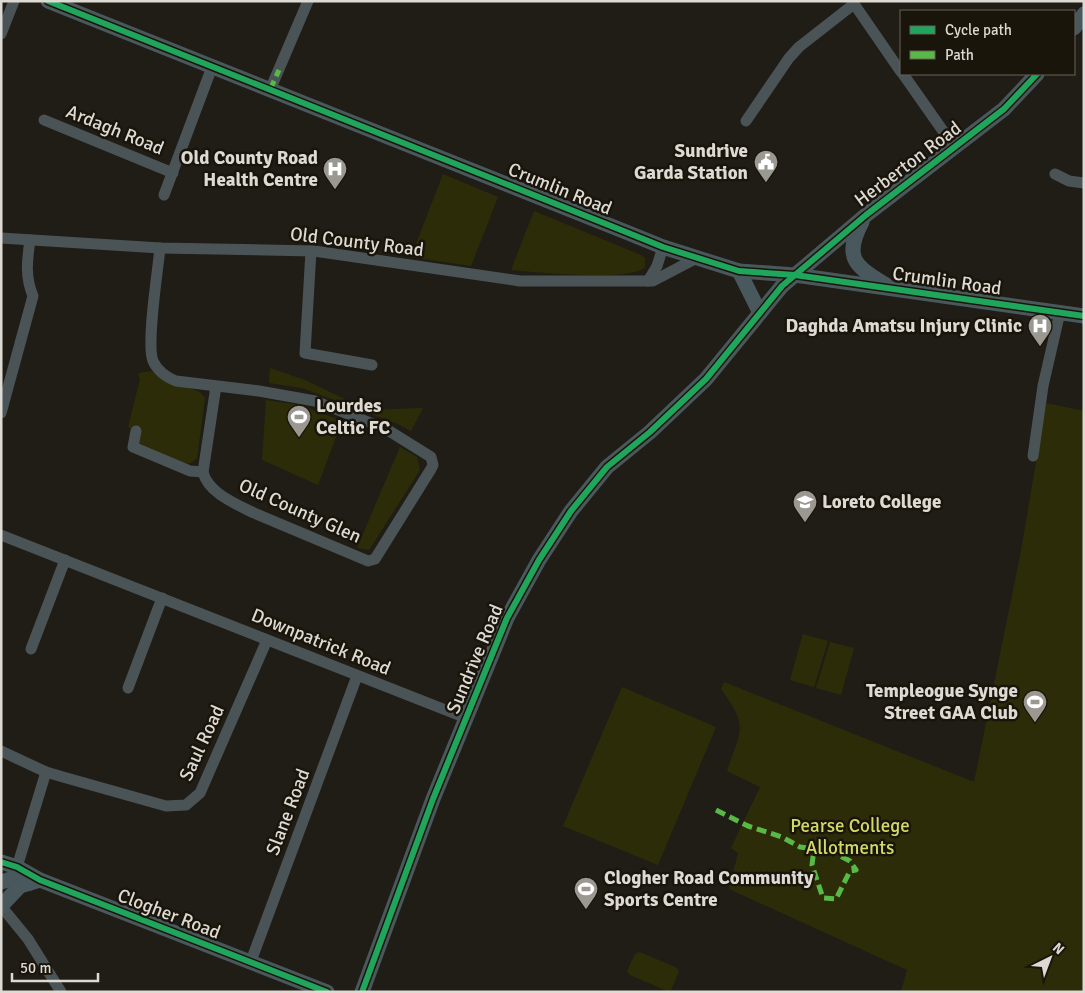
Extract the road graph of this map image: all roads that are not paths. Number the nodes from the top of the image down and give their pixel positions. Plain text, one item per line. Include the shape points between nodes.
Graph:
1 (14, 1) edge
2 (48, 1) edge
3 (308, 1) edge
4 (853, 3) edge
5 (1, 34) edge
6 (212, 67) junction
7 (900, 70) edge
8 (903, 75) edge
9 (1036, 75) edge
10 (270, 90) junction
11 (44, 120) dead end
12 (746, 121) dead end
13 (955, 148) junction
14 (172, 173) junction
15 (1055, 174) dead end
16 (1084, 182) edge
17 (164, 195) dead end
18 (866, 214) junction
19 (1, 238) edge
20 (30, 240) junction
21 (663, 247) junction
22 (160, 248) junction
23 (310, 251) junction
24 (696, 258) junction
25 (739, 270) junction
26 (795, 275) junction
27 (648, 281) junction
28 (891, 289) junction
29 (1060, 312) junction
30 (760, 313) junction
31 (1084, 316) edge
32 (372, 365) dead end
33 (216, 386) junction
34 (1, 413) edge
35 (136, 430) dead end
36 (1033, 456) dead end
37 (203, 472) junction
38 (1, 535) edge
39 (65, 560) junction
40 (162, 598) junction
41 (267, 640) junction
42 (31, 649) dead end
43 (358, 676) junction
44 (128, 688) dead end
45 (466, 718) junction
46 (1, 751) edge
47 (46, 772) junction
48 (1, 862) edge
49 (17, 867) junction
50 (1, 882) edge
51 (35, 882) junction
52 (1, 906) edge
53 (251, 961) junction
54 (61, 992) edge
55 (327, 992) edge
56 (362, 992) edge

1 - 5 street
2 - 6 street, Crumlin Road
3 - 10 street
4 - 7 street
4 - 12 street via 789,58
6 - 10 street, Crumlin Road
6 - 14 street, Ardagh Road
8 - 13 street
9 - 13 street, Herberton Road via 1013,101
10 - 21 street, Crumlin Road
11 - 14 street, Ardagh Road
13 - 18 street, Herberton Road
14 - 17 street, Ardagh Road
15 - 16 street via 1069,181
18 - 26 street, Herberton Road
18 - 28 street via 854,237 855,263
19 - 20 street, Old County Road
20 - 22 street, Old County Road
20 - 34 street via 26,267 32,296
21 - 24 street, Crumlin Road
21 - 27 street
22 - 23 street, Old County Road
22 - 33 street, Old County Glen via 152,325 153,361 171,379
23 - 27 street, Old County Road via 520,281
23 - 32 street via 305,354
24 - 25 street, Crumlin Road
24 - 27 street, Old County Road via 663,278
25 - 26 street, Crumlin Road
25 - 30 street
26 - 28 street, Crumlin Road
26 - 30 street, Sundrive Road
28 - 29 street, Crumlin Road
29 - 31 street, Crumlin Road
29 - 36 street via 1043,386
30 - 45 street, Sundrive Road via 706,379 607,467 571,511 507,618
33 - 37 street
33 - 37 street, Old County Glen via 315,401 386,429 428,454 433,465 375,560 368,561 235,504 205,482
35 - 37 street via 132,447 190,471
38 - 39 street, Downpatrick Road
39 - 40 street, Downpatrick Road
39 - 42 street
40 - 41 street, Downpatrick Road
40 - 44 street
41 - 43 street, Downpatrick Road
41 - 47 street, Saul Road via 200,793 186,805 166,806
43 - 45 street, Downpatrick Road
43 - 53 street, Slane Road
45 - 56 street, Sundrive Road
46 - 47 street, Saul Road
47 - 49 street
48 - 49 street, Clogher Road
49 - 51 street, Clogher Road
50 - 51 street via 14,878
51 - 52 street via 20,886
51 - 53 street, Clogher Road
52 - 54 street via 28,940
53 - 55 street, Clogher Road

